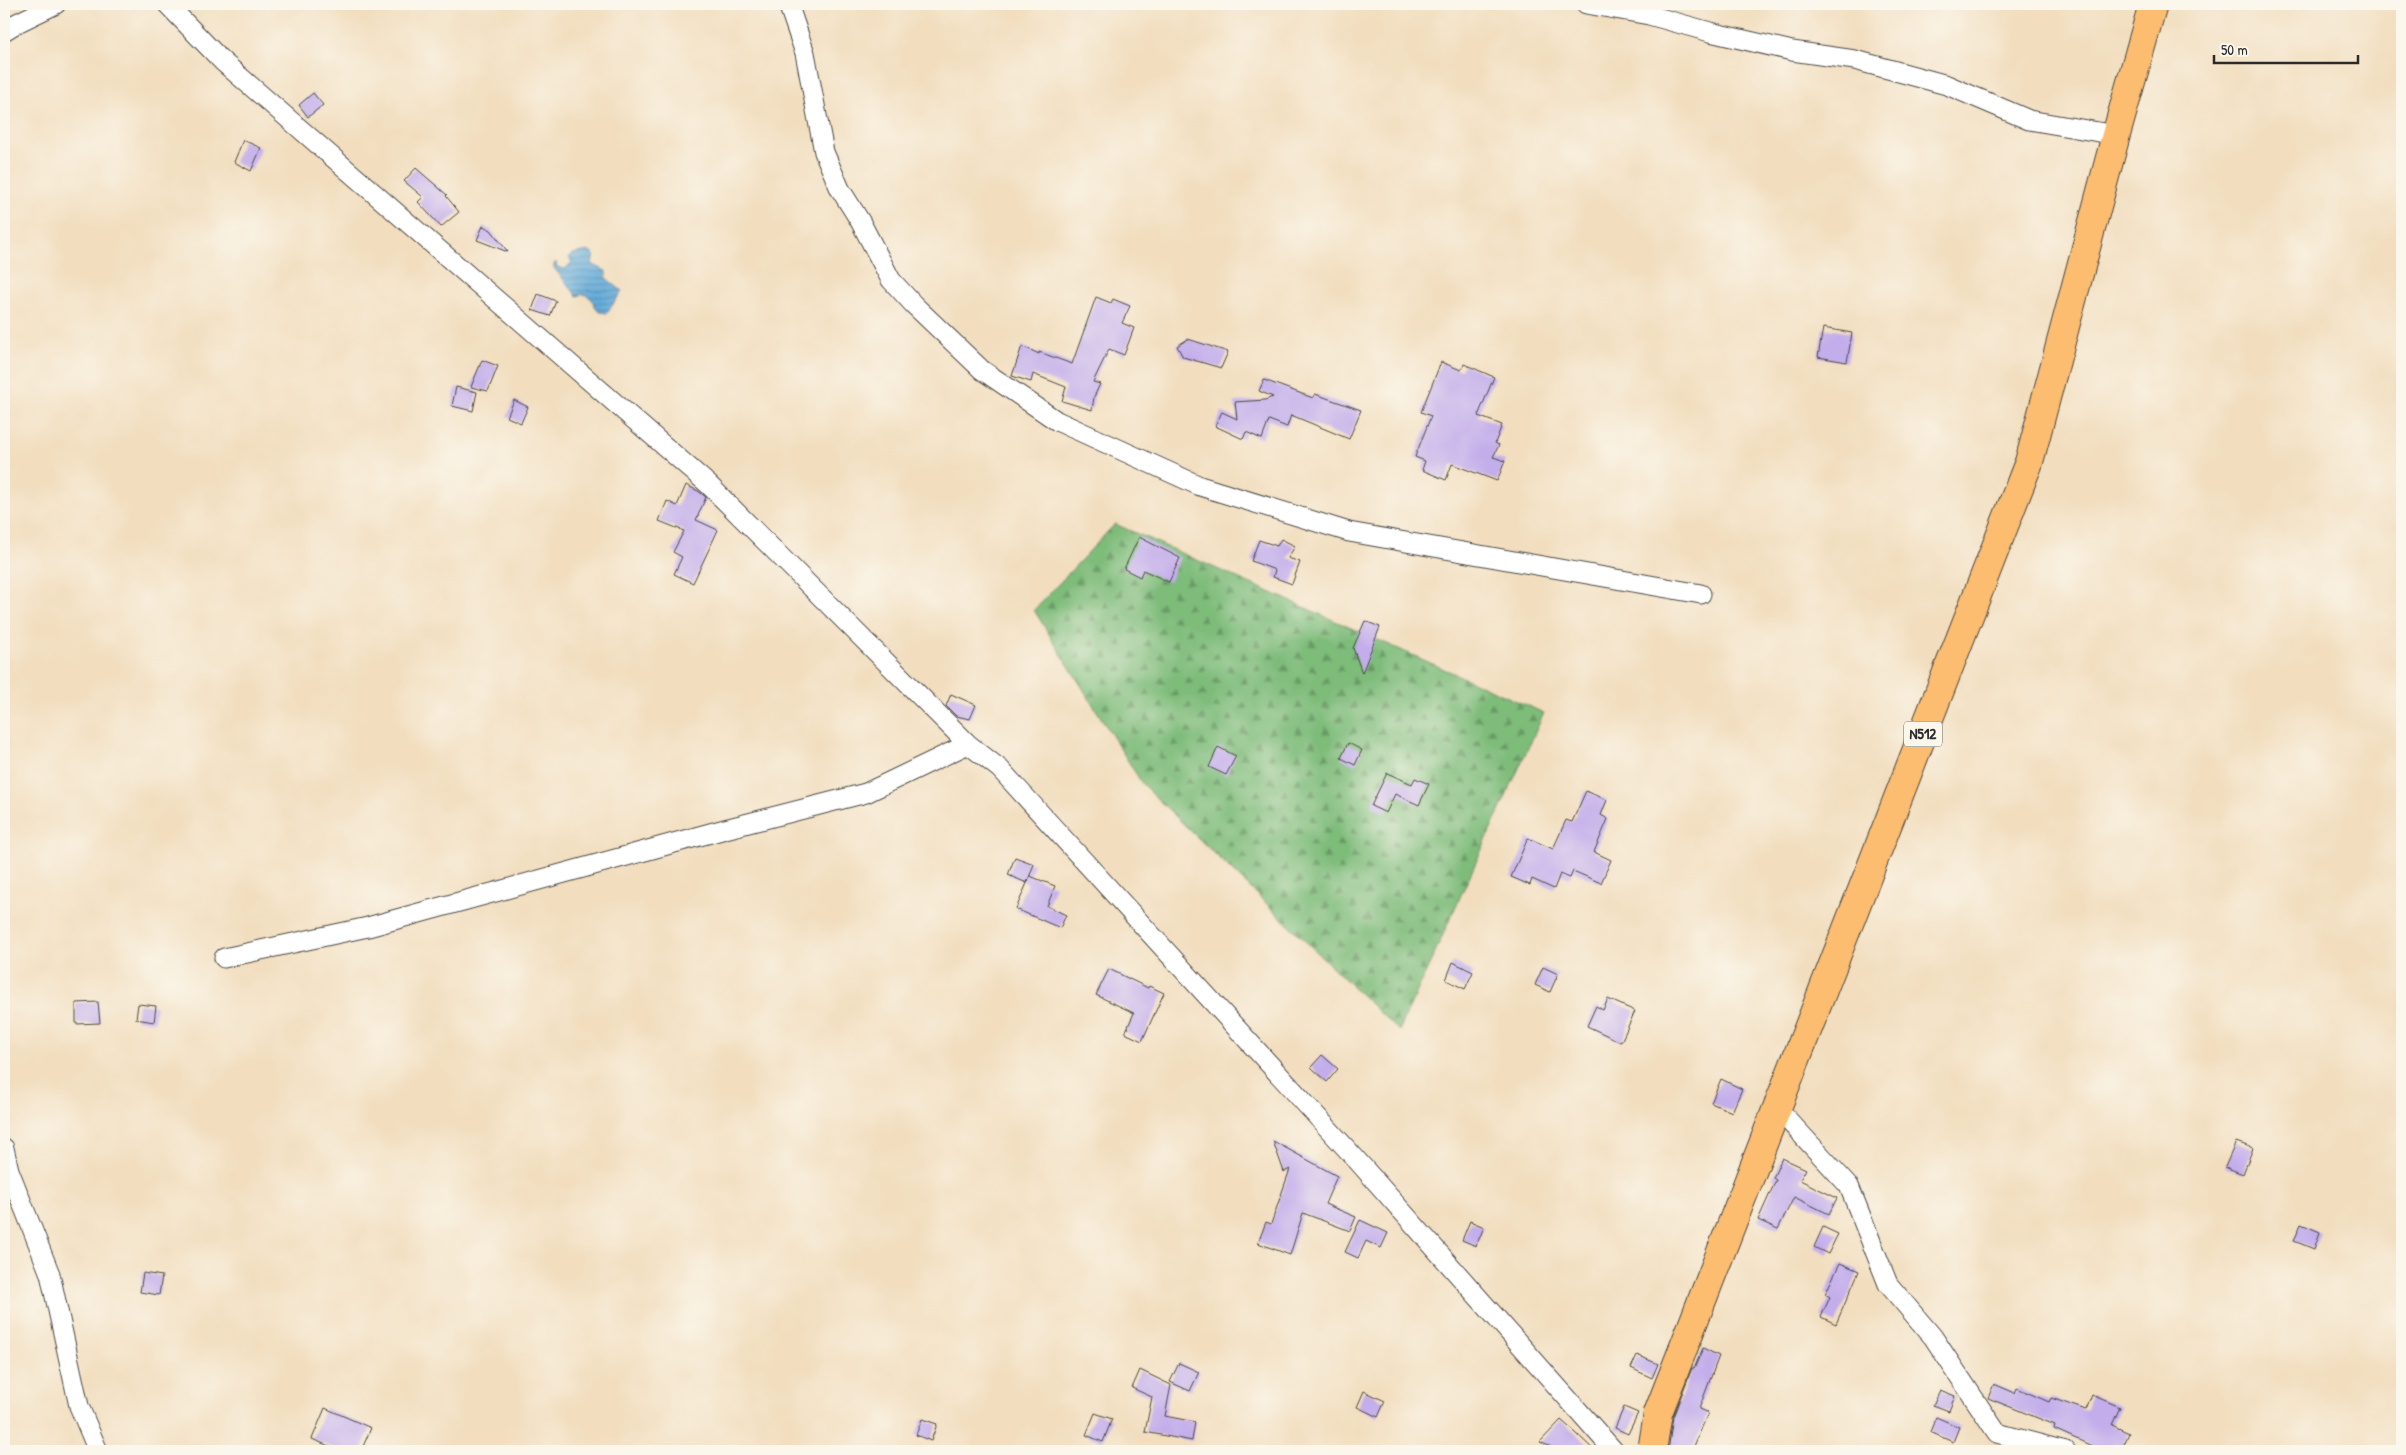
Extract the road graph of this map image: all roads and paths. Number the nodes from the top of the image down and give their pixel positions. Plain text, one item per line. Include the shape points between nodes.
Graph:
1 (56, 4) edge
2 (166, 4) edge
3 (788, 4) edge
4 (1586, 4) edge
5 (2153, 4) edge
6 (4, 31) edge
7 (2116, 135) junction
8 (1701, 594) dead end
9 (968, 744) junction
10 (224, 958) dead end
11 (1777, 1108) junction
12 (4, 1148) edge
13 (98, 1451) edge
14 (1614, 1451) edge
15 (1652, 1451) edge
16 (2065, 1451) edge

1 - 6 street
2 - 9 street via 222,61 708,484
3 - 8 street via 805,53 824,152 840,189 891,280 982,370 1057,420 1200,486 1349,532
4 - 7 street via 1648,15 1792,51 1855,60 1947,85 2029,120
5 - 7 highway, N512
7 - 11 highway, N512 via 2029,462
9 - 10 street via 866,793 368,927
9 - 14 street via 1000,769 1355,1158
11 - 15 highway, N512 via 1658,1413
11 - 16 street via 1849,1186 1888,1284 1933,1337 1997,1433
12 - 13 street via 9,1170 50,1274 79,1406

